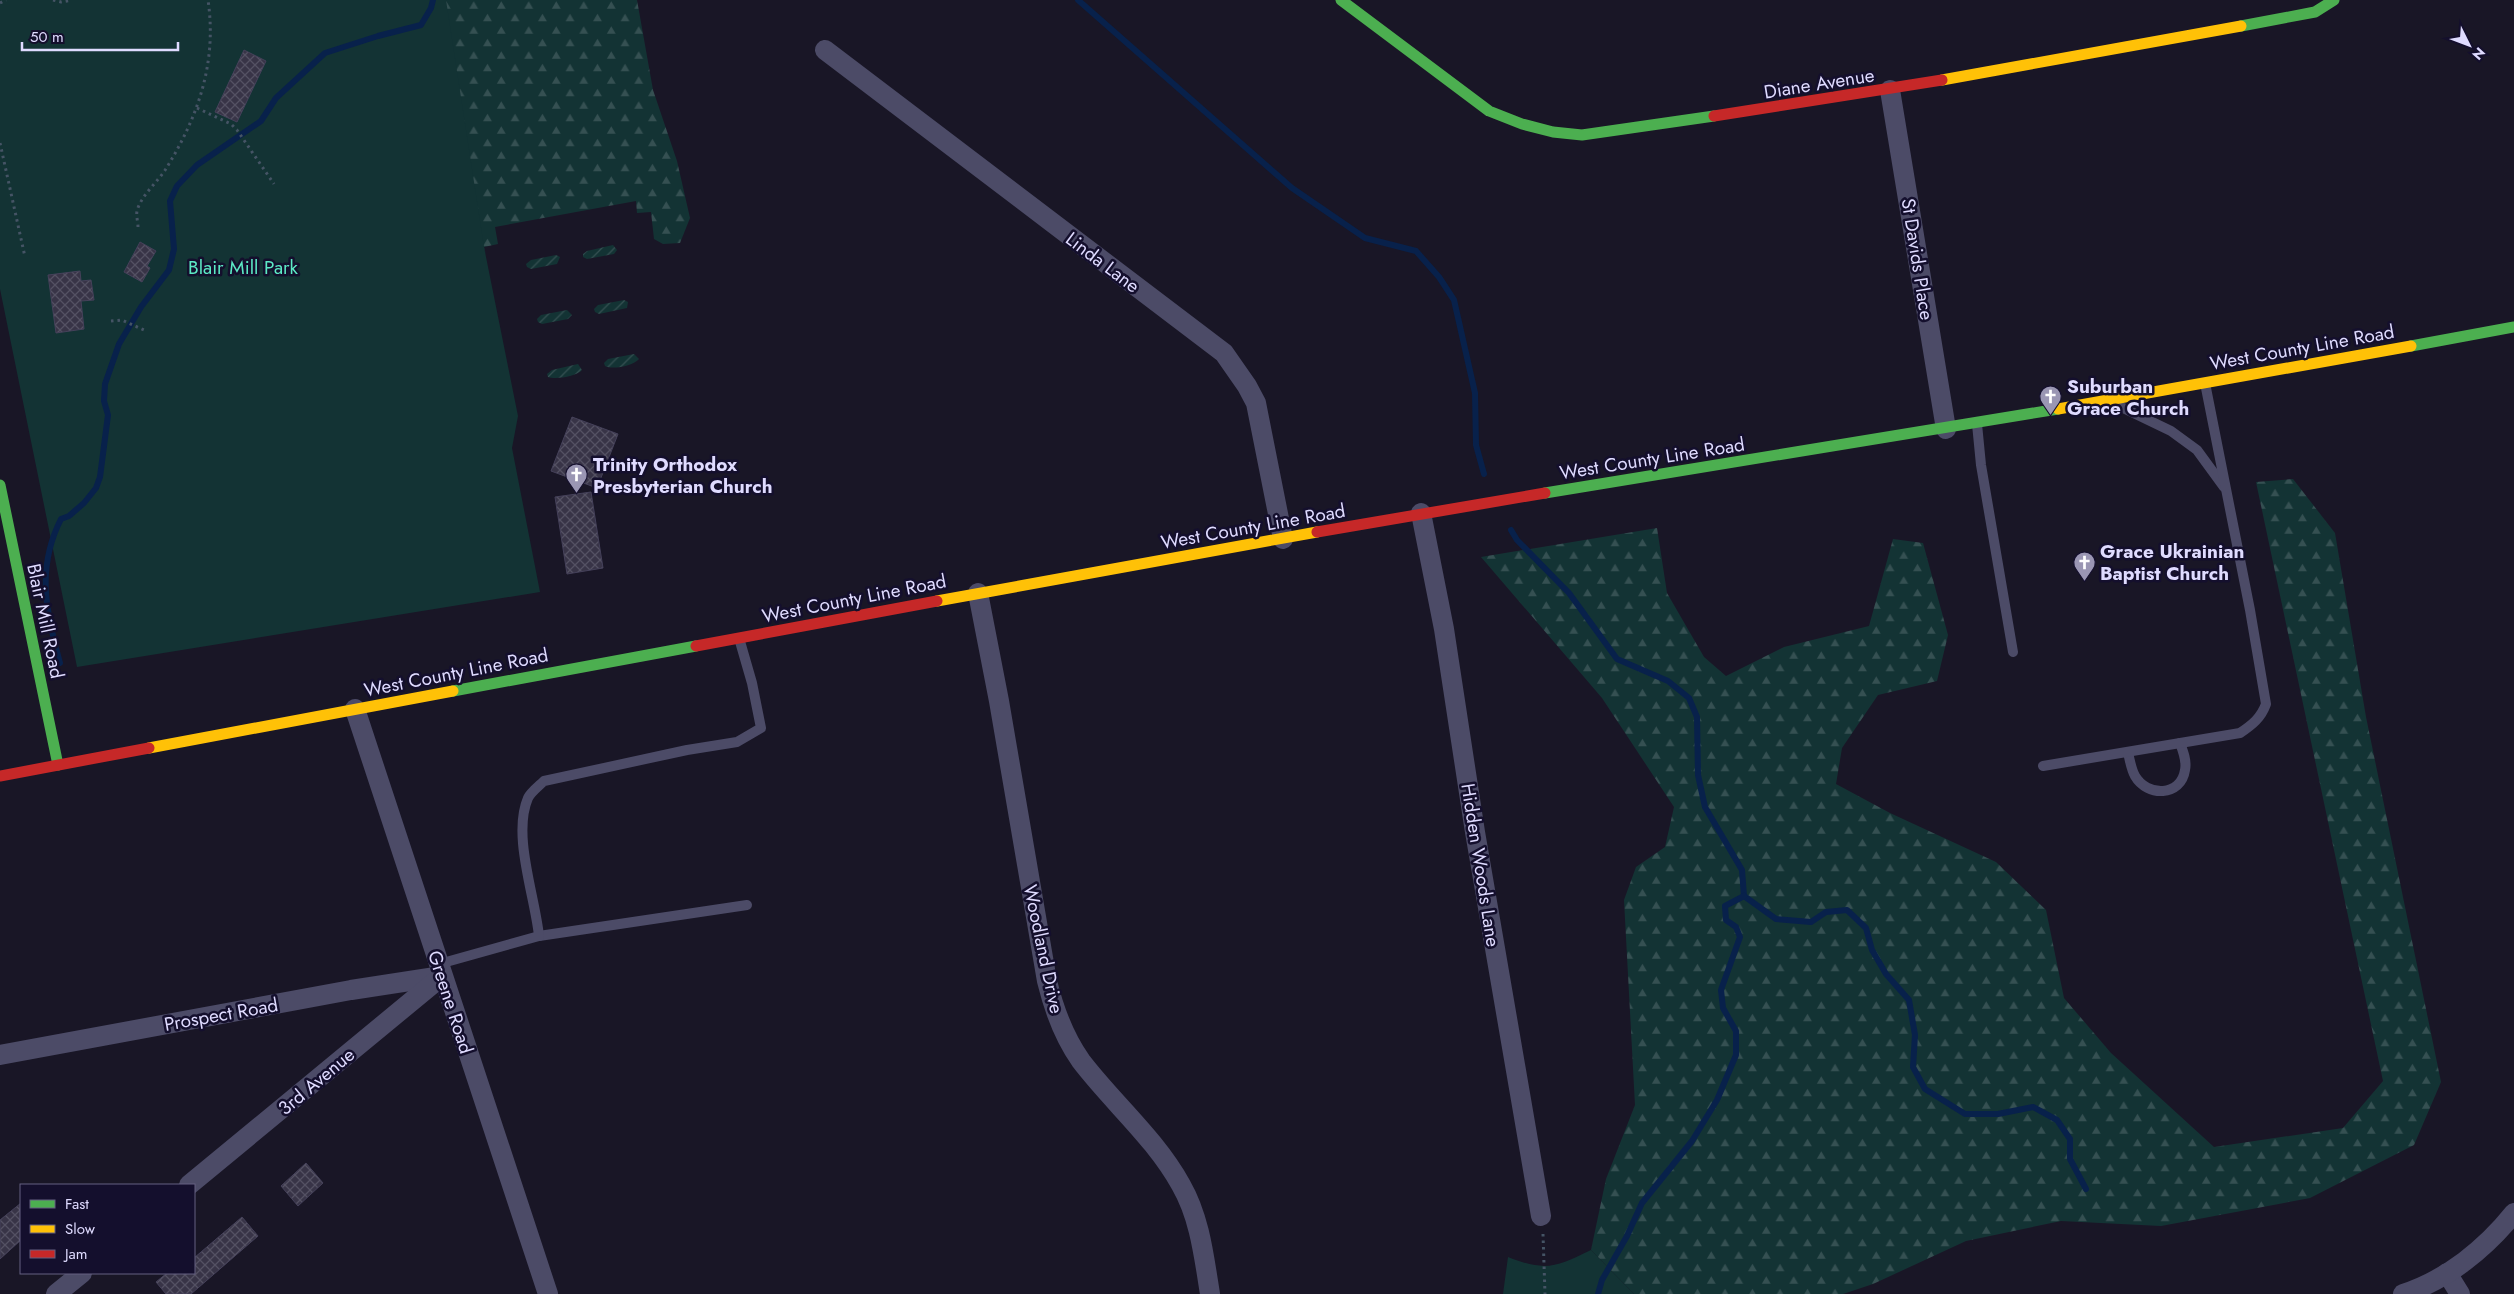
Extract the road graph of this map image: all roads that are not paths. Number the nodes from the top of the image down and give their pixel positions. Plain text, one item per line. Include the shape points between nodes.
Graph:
1 (1341, 0) edge
2 (2334, 0) edge
3 (825, 50) dead end
4 (1890, 90) junction
5 (2514, 327) edge
6 (2205, 382) junction
7 (2105, 400) junction
8 (1976, 423) junction
9 (1946, 429) junction
10 (0, 486) edge
11 (2226, 489) junction
12 (1421, 513) junction
13 (1283, 539) junction
14 (978, 593) junction
15 (738, 637) junction
16 (2013, 652) dead end
17 (355, 709) junction
18 (2180, 743) junction
19 (2128, 753) junction
20 (58, 765) junction
21 (2043, 766) dead end
22 (0, 776) edge
23 (747, 905) dead end
24 (539, 936) junction
25 (440, 970) junction
26 (0, 1055) edge
27 (190, 1184) edge
28 (2514, 1213) edge
29 (1542, 1216) road end
30 (2447, 1273) junction
31 (81, 1274) edge
32 (543, 1291) edge
33 (56, 1294) edge
34 (1210, 1294) edge
35 (2403, 1294) edge
36 (2460, 1294) edge

1 - 4 main road, Diane Avenue via 1489,111 1553,132 1582,135 1612,132
2 - 4 main road, Diane Avenue via 2315,12
3 - 13 street, Linda Lane via 1224,353 1256,403
4 - 9 street, St Davids Place
5 - 6 main road, West County Line Road
6 - 7 main road, West County Line Road
6 - 11 lane
7 - 8 main road, West County Line Road
7 - 11 lane via 2171,431 2191,445
8 - 9 main road, West County Line Road
8 - 16 lane
9 - 12 main road, West County Line Road
10 - 20 main road, Blair Mill Road
11 - 18 lane via 2266,704 2262,714 2240,733
12 - 13 main road, West County Line Road
12 - 29 street, Hidden Woods Lane via 1444,629 1475,832
13 - 14 main road, West County Line Road
14 - 15 main road, West County Line Road
14 - 34 street, Woodland Drive via 1054,1009 1081,1060 1166,1161 1182,1186 1202,1240
15 - 17 main road, West County Line Road
15 - 24 lane via 761,728 737,742 544,781 528,796 523,817 523,850
17 - 20 main road, West County Line Road
17 - 25 street, Greene Road
18 - 19 lane
18 - 19 lane via 2186,768 2181,782 2167,791 2150,790 2141,783 2135,776
19 - 21 lane
20 - 22 main road, West County Line Road
23 - 24 lane
24 - 25 lane
25 - 26 street, Prospect Road via 351,990
25 - 27 street, 3rd Avenue
25 - 32 street, Greene Road
28 - 30 street via 2502,1228
30 - 35 street
30 - 36 street
31 - 33 street

